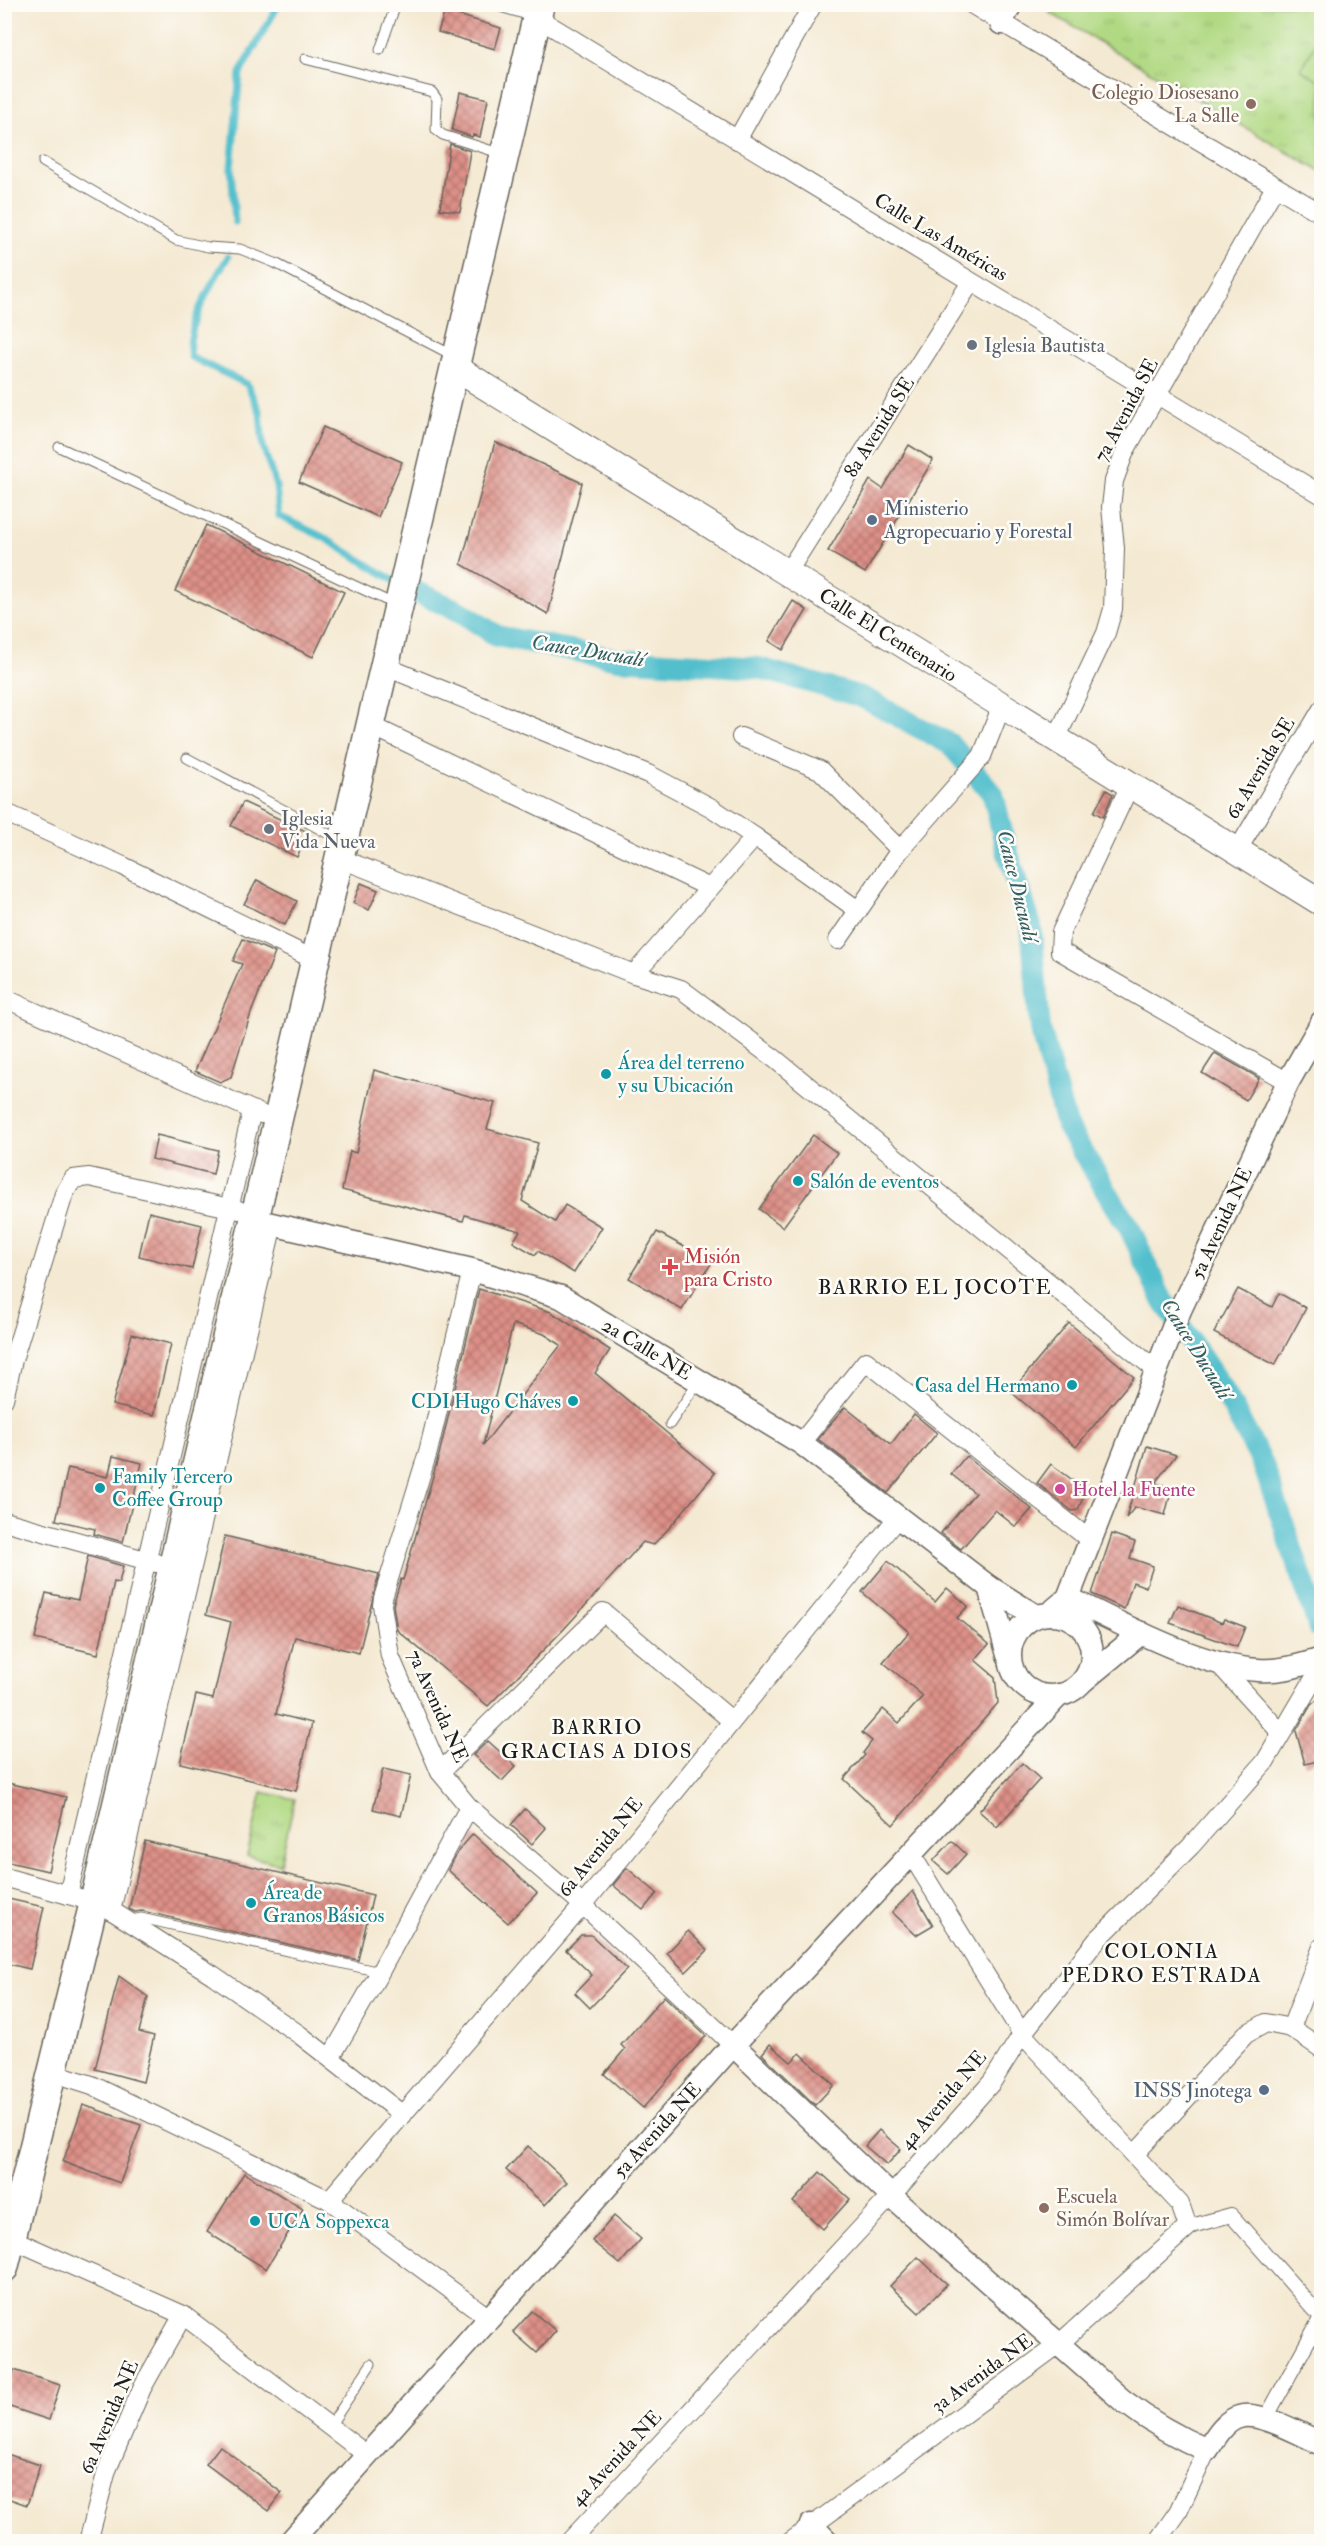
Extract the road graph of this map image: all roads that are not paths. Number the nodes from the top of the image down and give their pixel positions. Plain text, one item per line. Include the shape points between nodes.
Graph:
1 (396, 4) edge
2 (490, 4) edge
3 (813, 4) edge
4 (971, 4) edge
5 (538, 11) edge
6 (1006, 14) edge
7 (380, 50) dead end
8 (305, 59) dead end
9 (737, 140) junction
10 (504, 155) junction
11 (43, 162) dead end
12 (1275, 187) junction
13 (1322, 214) edge
14 (971, 282) junction
15 (455, 362) junction
16 (1158, 395) junction
17 (59, 447) dead end
18 (1322, 495) edge
19 (787, 573) junction
20 (398, 606) junction
21 (384, 666) junction
22 (1002, 705) junction
23 (1322, 709) edge
24 (370, 725) junction
25 (741, 737) dead end
26 (1056, 739) junction
27 (187, 758) dead end
28 (1130, 785) junction
29 (4, 812) edge
30 (755, 837) junction
31 (341, 850) junction
32 (900, 850) junction
33 (1237, 851) junction
34 (710, 888) junction
35 (1322, 903) edge
36 (858, 910) junction
37 (837, 940) dead end
38 (315, 960) junction
39 (634, 974) junction
40 (4, 998) edge
41 (1322, 1022) edge
42 (1288, 1082) junction
43 (264, 1115) junction
44 (253, 1216) junction
45 (472, 1270) junction
46 (9, 1359) edge
47 (1156, 1370) junction
48 (699, 1380) junction
49 (4, 1399) edge
50 (670, 1424) dead end
51 (801, 1443) junction
52 (898, 1517) junction
53 (4, 1521) edge
54 (1090, 1540) junction
55 (160, 1563) junction
56 (989, 1587) junction
57 (1068, 1598) junction
58 (1042, 1615) junction
59 (1079, 1626) junction
60 (1141, 1633) junction
61 (1322, 1659) edge
62 (1010, 1660) junction
63 (1218, 1663) junction
64 (1322, 1665) edge
65 (1083, 1681) junction
66 (1021, 1684) junction
67 (1059, 1695) junction
68 (731, 1720) junction
69 (1031, 1724) junction
70 (1281, 1733) junction
71 (440, 1772) junction
72 (469, 1808) junction
73 (911, 1854) junction
74 (4, 1876) edge
75 (583, 1905) junction
76 (100, 1908) junction
77 (1322, 1947) edge
78 (380, 1972) junction
79 (1291, 2028) junction
80 (1022, 2034) junction
81 (733, 2045) junction
82 (1322, 2049) edge
83 (331, 2057) junction
84 (51, 2072) junction
85 (403, 2115) junction
86 (1135, 2154) junction
87 (891, 2196) junction
88 (329, 2200) junction
89 (1188, 2227) junction
90 (12, 2239) junction
91 (4, 2268) edge
92 (183, 2315) junction
93 (489, 2318) junction
94 (1321, 2318) edge
95 (1059, 2344) junction
96 (371, 2364) dead end
97 (1266, 2418) junction
98 (330, 2426) junction
99 (1322, 2444) edge
100 (1207, 2450) junction
101 (368, 2455) junction
102 (811, 2525) junction
103 (88, 2541) edge
104 (290, 2541) edge
105 (569, 2541) edge
106 (790, 2541) edge
107 (828, 2541) edge
108 (1157, 2541) edge

1 - 7 lane
2 - 5 lane
3 - 9 street
4 - 6 street
5 - 9 street, Calle Las Américas
5 - 10 main road
6 - 12 street
8 - 10 lane via 432,92 437,99 436,130
9 - 14 street, Calle Las Américas
10 - 15 main road
11 - 15 lane via 176,240 240,249 275,262
12 - 13 street
12 - 16 street, 7a Avenida SE
14 - 16 street, Calle Las Américas
14 - 19 street, 8a Avenida SE
15 - 19 main road, Calle El Centenario
15 - 20 main road
16 - 18 street, Calle Las Américas
16 - 26 street, 7a Avenida SE via 1125,451 1114,481 1113,609 1106,633
17 - 20 lane
19 - 22 main road, Calle El Centenario
20 - 21 main road
21 - 24 main road
21 - 30 street via 648,774 712,808
22 - 26 main road, Calle El Centenario
22 - 32 street via 982,756
23 - 33 street, 6a Avenida SE
24 - 31 main road
24 - 34 street
25 - 32 street via 820,770
26 - 28 main road, Calle El Centenario
27 - 31 lane
28 - 33 main road, Calle El Centenario
28 - 42 street via 1061,932 1060,951
29 - 38 street
30 - 34 street
30 - 36 street
31 - 38 main road
31 - 39 street
32 - 36 street
33 - 35 main road, Calle El Centenario
34 - 39 street
36 - 37 street
38 - 43 main road
39 - 47 street via 681,989 775,1059
40 - 43 street
41 - 42 street, 5a Avenida NE
42 - 47 street, 5a Avenida NE via 1180,1310
43 - 44 main road
44 - 45 street, 2a Calle NE
44 - 46 street via 89,1177 73,1179 64,1194
44 - 55 main road
44 - 76 street
45 - 48 street, 2a Calle NE via 561,1297
45 - 71 street, 7a Avenida NE via 428,1452 382,1605 390,1656
46 - 49 street
47 - 54 street, 5a Avenida NE
48 - 50 lane
48 - 51 street, 2a Calle NE
51 - 52 street, 2a Calle NE
51 - 54 street via 866,1361
52 - 56 street, 2a Calle NE
52 - 68 street, 6a Avenida NE
53 - 55 street
54 - 57 street, 5a Avenida NE
55 - 76 main road
56 - 58 street, 2a Calle NE
56 - 62 street
57 - 58 street
57 - 59 street
57 - 60 street
58 - 59 street via 1063,1615
58 - 62 street via 1024,1623 1015,1634
59 - 60 street
59 - 65 street via 1090,1642 1092,1656
60 - 63 street
60 - 65 street
61 - 63 street via 1289,1669 1259,1671
62 - 66 street
63 - 70 street
64 - 70 street, 4a Avenida NE
65 - 67 street
66 - 67 street via 1046,1696
66 - 69 street
67 - 69 street, 5a Avenida NE
68 - 71 street via 603,1612
68 - 75 street, 6a Avenida NE
69 - 73 street, 5a Avenida NE
70 - 80 street, 4a Avenida NE via 1264,1762 1191,1846 1097,1940
71 - 72 street, 7a Avenida NE
72 - 75 street, 7a Avenida NE
72 - 78 street
73 - 80 street
73 - 81 street, 5a Avenida NE
74 - 76 street
75 - 81 street, 7a Avenida NE
75 - 85 street, 6a Avenida NE
76 - 78 lane
76 - 83 street via 213,1975
76 - 84 main road
77 - 79 street
78 - 83 street
79 - 82 street
79 - 86 street via 1266,2024 1246,2034
80 - 86 street
80 - 87 street, 4a Avenida NE via 992,2082
81 - 87 street
81 - 93 street, 5a Avenida NE
83 - 85 street
84 - 88 street via 92,2085
84 - 90 main road
85 - 88 street, 6a Avenida NE
86 - 89 street via 1180,2204
87 - 95 street
87 - 105 street, 4a Avenida NE
88 - 93 street
89 - 94 street via 1231,2215
89 - 95 street, 3a Avenida NE
90 - 91 main road
90 - 92 street
92 - 98 street
92 - 103 street, 6a Avenida NE via 142,2388 107,2470
93 - 101 street, 5a Avenida NE
94 - 97 street
95 - 100 street via 1148,2420
95 - 102 street, 3a Avenida NE
96 - 98 lane
97 - 99 street
97 - 100 street via 1239,2416 1220,2430
98 - 101 street
100 - 108 street via 1178,2512
101 - 104 street, 5a Avenida NE
102 - 106 street, 3a Avenida NE
102 - 107 street

